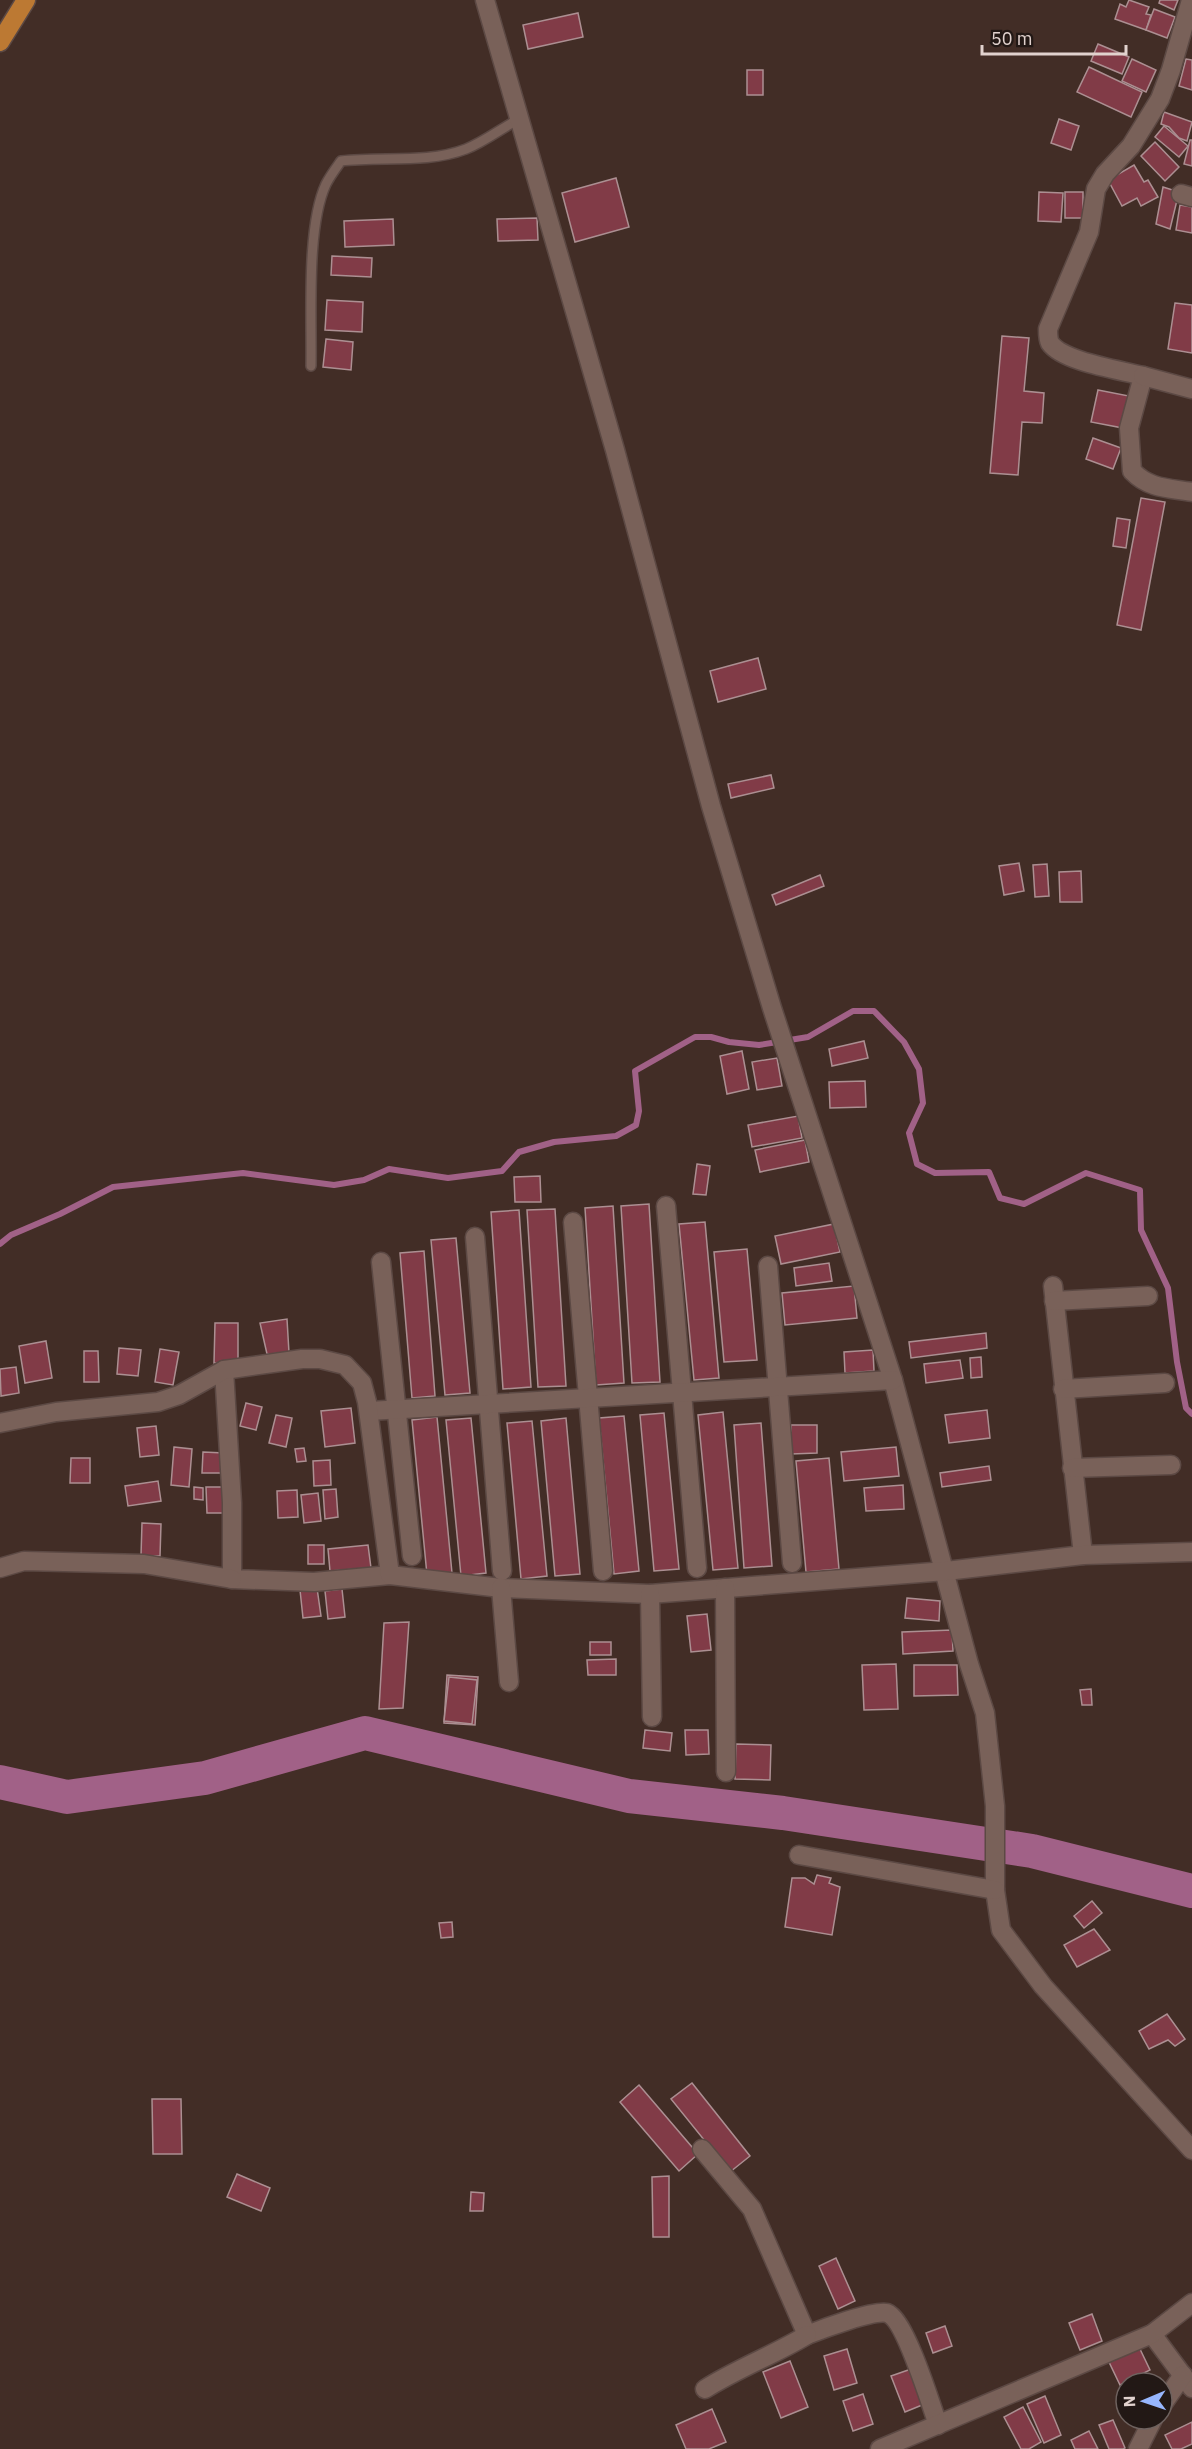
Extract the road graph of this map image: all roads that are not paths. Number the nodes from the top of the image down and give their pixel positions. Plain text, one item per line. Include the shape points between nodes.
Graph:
1 (26, 0) edge
2 (485, 0) edge
3 (1191, 0) edge
4 (0, 42) edge
5 (519, 119) junction
6 (311, 366) dead end
7 (1143, 376) junction
8 (1192, 389) edge
9 (1192, 492) edge
10 (666, 1206) dead end
11 (573, 1222) dead end
12 (475, 1237) dead end
13 (381, 1262) dead end
14 (768, 1266) dead end
15 (1148, 1296) dead end
16 (224, 1370) junction
17 (894, 1380) junction
18 (1165, 1383) dead end
19 (777, 1387) junction
20 (1064, 1389) junction
21 (682, 1392) junction
22 (588, 1398) junction
23 (489, 1403) junction
24 (397, 1408) junction
25 (369, 1411) junction
26 (0, 1423) edge
27 (1171, 1465) dead end
28 (1072, 1468) junction
29 (1192, 1551) edge
30 (1083, 1555) junction
31 (412, 1557) dead end
32 (792, 1563) dead end
33 (0, 1568) edge
34 (698, 1568) dead end
35 (603, 1571) dead end
36 (946, 1571) junction
37 (390, 1575) junction
38 (231, 1579) junction
39 (502, 1580) junction
40 (725, 1588) junction
41 (650, 1594) junction
42 (509, 1682) dead end
43 (652, 1717) dead end
44 (726, 1772) dead end
45 (799, 1855) dead end
46 (995, 1890) junction
47 (702, 2149) dead end
48 (1192, 2150) edge
49 (1192, 2303) edge
50 (1152, 2334) junction
51 (807, 2335) junction
52 (1187, 2381) edge
53 (705, 2389) dead end
54 (1174, 2393) edge
55 (938, 2425) junction
56 (1147, 2431) edge
57 (880, 2449) edge
58 (1138, 2449) edge

1 - 4 highway
2 - 5 street
3 - 7 street via 1160,99 1131,146 1096,189 1089,232 1048,330 1049,342 1068,357
5 - 6 lane via 466,149 422,158 341,161 326,184 316,213
5 - 17 street via 615,450 711,806 772,1008
7 - 8 street
7 - 9 street via 1129,428 1132,471 1150,484
10 - 21 street
11 - 22 street
12 - 23 street
13 - 24 street
14 - 19 street
15 - 20 street via 1054,1293
16 - 25 street via 302,1359 345,1365 362,1383
16 - 26 street via 158,1402 56,1412
16 - 38 street via 232,1503
17 - 19 street
17 - 36 street
18 - 20 street
19 - 21 street
19 - 32 street
20 - 28 street
21 - 22 street
21 - 34 street
22 - 23 street
22 - 35 street
23 - 24 street
23 - 39 street
24 - 25 street
24 - 31 street
25 - 37 street
27 - 28 street
28 - 30 street
29 - 30 street
30 - 36 street
33 - 38 street via 24,1561 144,1564
36 - 40 street
36 - 46 street via 985,1713 995,1806
37 - 38 street via 314,1582
37 - 39 street
39 - 41 street
39 - 42 street
40 - 41 street
40 - 44 street
41 - 43 street
45 - 46 street
46 - 48 street via 1001,1930 1042,1986
47 - 51 street via 752,2209
49 - 50 street
50 - 52 street
50 - 55 street
51 - 53 street
51 - 55 street via 874,2312 887,2313 909,2344
52 - 54 street
55 - 57 street
56 - 58 street

